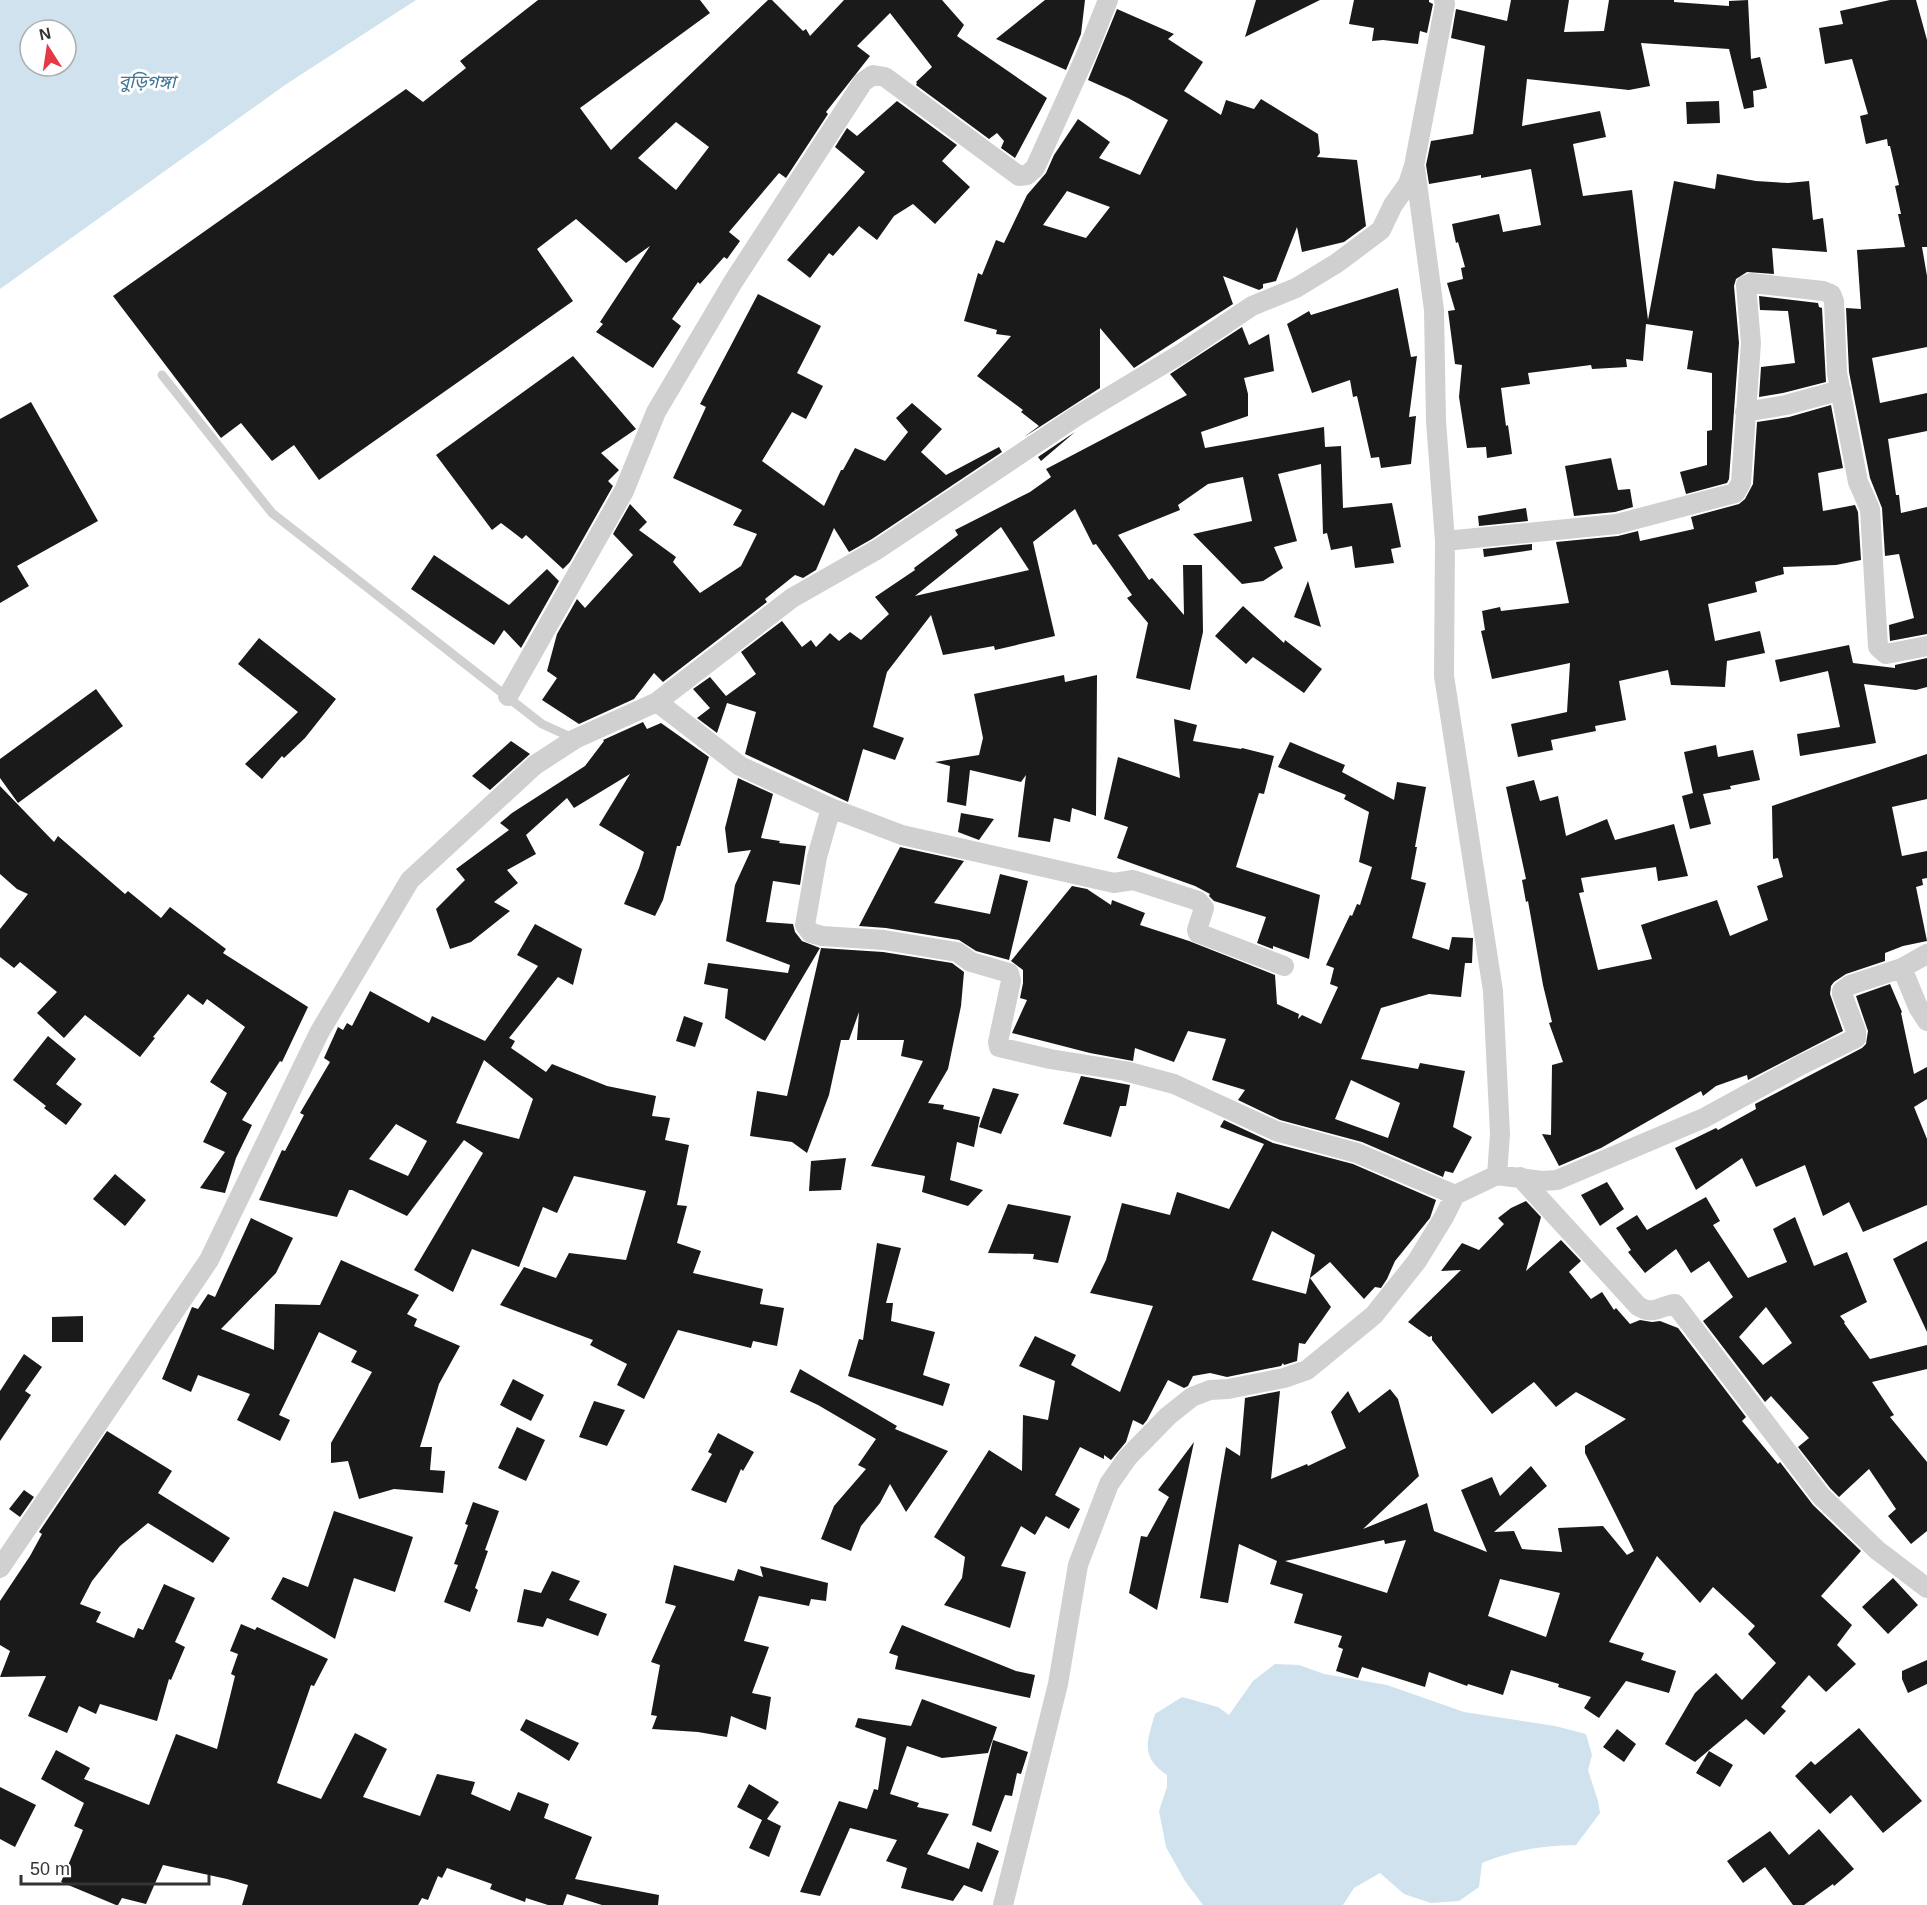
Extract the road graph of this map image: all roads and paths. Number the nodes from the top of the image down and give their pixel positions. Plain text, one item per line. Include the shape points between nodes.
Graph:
1 (1108, 0) edge
2 (1444, 0) edge
3 (1414, 165) junction
4 (162, 375) dead end
5 (1841, 390) junction
6 (1745, 412) junction
7 (1445, 541) junction
8 (1927, 646) edge
9 (508, 696) junction
10 (657, 702) junction
11 (575, 739) junction
12 (831, 808) junction
13 (1927, 954) edge
14 (1284, 966) dead end
15 (1902, 968) junction
16 (1927, 1021) edge
17 (1497, 1175) junction
18 (1520, 1178) junction
19 (1455, 1195) junction
20 (0, 1568) edge
21 (1927, 1588) edge
22 (1003, 1905) edge

1 - 9 street via 1035,168 1027,175 1019,176 885,76 873,75 863,82 733,282 656,412 624,491
2 - 3 street
3 - 7 street via 1434,310 1436,421
3 - 10 street via 1408,184 1381,230 1337,264 1296,288 1252,306 1077,416 878,549 792,598
4 - 9 lane via 272,513
5 - 6 street
5 - 6 street via 1831,294 1747,284 1751,343
5 - 8 street via 1858,482 1870,509 1878,647 1886,654
6 - 7 street via 1740,483 1735,493 1617,524
7 - 17 street via 1444,676 1493,991 1500,1134
9 - 11 lane via 542,724
10 - 11 street
10 - 12 street via 740,766
11 - 20 street via 535,765 410,880 319,1033 209,1260
12 - 14 street via 902,835 1114,883 1134,880 1198,901 1204,908 1198,933
12 - 19 street via 817,857 805,925 811,933 957,952 971,962 1009,973 1011,981 999,1047 1174,1084 1276,1131 1358,1153
13 - 15 street
15 - 16 street
15 - 18 street via 1842,991 1856,1031 1851,1042 1704,1118 1557,1180
17 - 18 street
17 - 19 street
18 - 21 street via 1638,1306 1654,1311 1675,1304 1821,1496 1877,1550
19 - 22 street via 1417,1261 1374,1315 1307,1370 1192,1397 1128,1457 1109,1484 1078,1565 1058,1684

